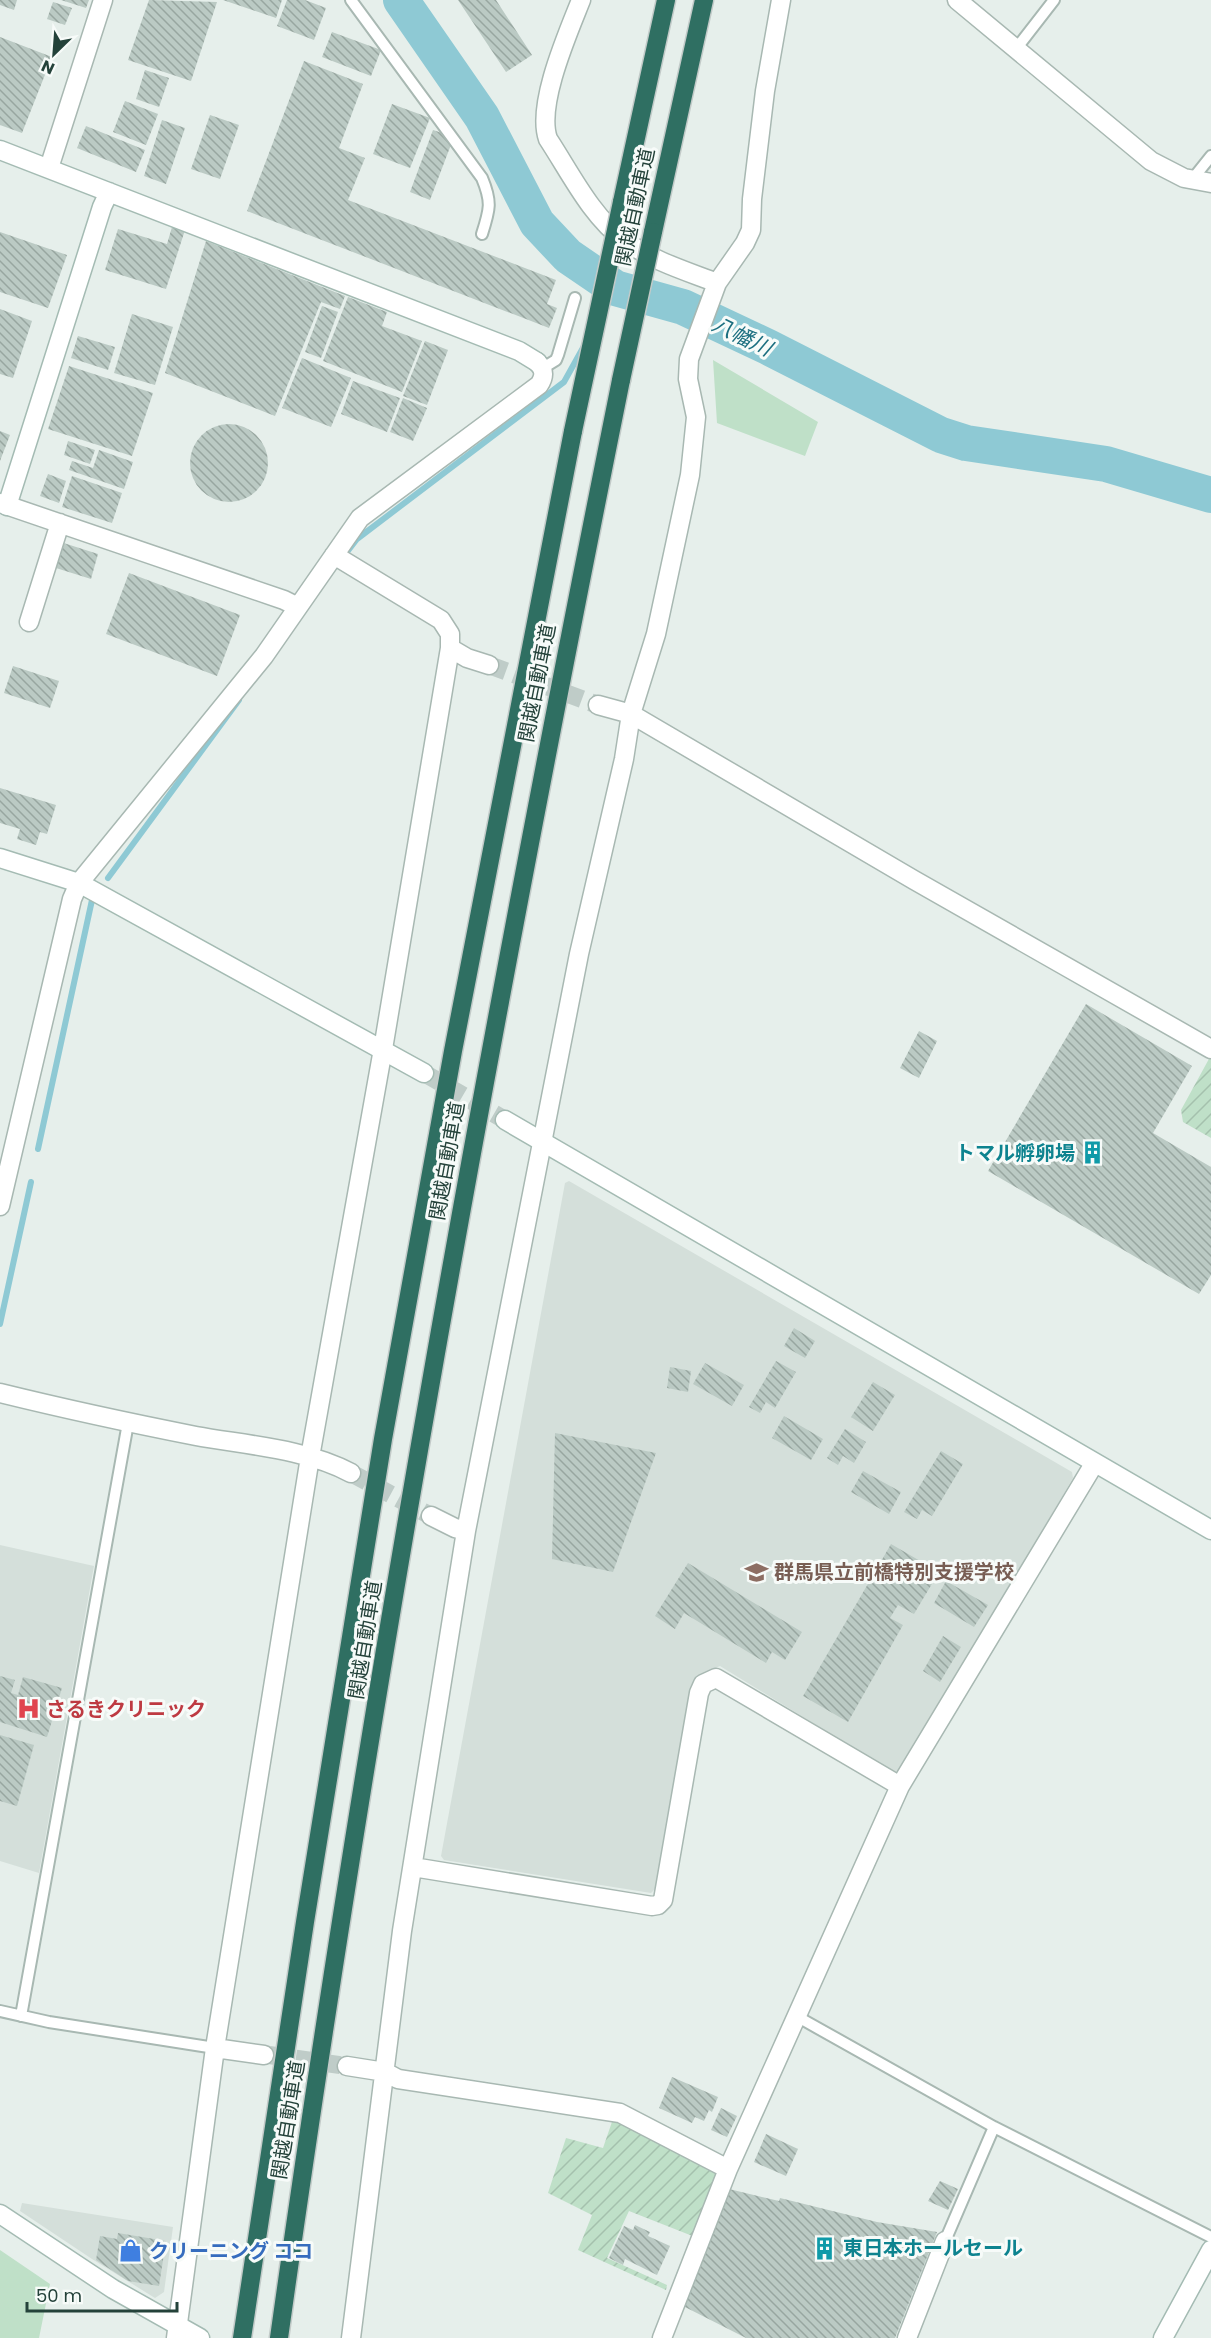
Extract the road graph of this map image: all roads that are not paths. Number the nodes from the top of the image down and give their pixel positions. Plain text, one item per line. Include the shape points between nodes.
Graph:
1 (103, 0) edge
2 (351, 0) edge
3 (581, 0) edge
4 (666, 0) edge
5 (704, 0) edge
6 (781, 0) edge
7 (957, 0) edge
8 (1054, 0) edge
9 (1016, 49) junction
10 (0, 150) edge
11 (1211, 156) edge
12 (49, 168) junction
13 (1203, 182) edge
14 (109, 192) junction
15 (482, 234) dead end
16 (715, 288) junction
17 (575, 298) dead end
18 (540, 365) junction
19 (4, 504) edge
20 (60, 523) junction
21 (334, 555) junction
22 (298, 607) junction
23 (29, 622) dead end
24 (450, 648) junction
25 (489, 665) tunnel mouth
26 (598, 705) tunnel mouth
27 (631, 714) junction
28 (0, 858) edge
29 (79, 883) junction
30 (383, 1049) junction
31 (1211, 1049) edge
32 (424, 1073) tunnel mouth
33 (505, 1120) tunnel mouth
34 (8, 1132) edge
35 (542, 1141) junction
36 (0, 1206) edge
37 (0, 1394) edge
38 (128, 1423) junction
39 (310, 1457) junction
40 (1094, 1464) junction
41 (351, 1473) tunnel mouth
42 (431, 1516) tunnel mouth
43 (466, 1530) junction
44 (1211, 1530) edge
45 (900, 1786) junction
46 (413, 1867) junction
47 (0, 2011) edge
48 (21, 2016) junction
49 (798, 2017) junction
50 (215, 2048) junction
51 (264, 2055) tunnel mouth
52 (346, 2066) tunnel mouth
53 (385, 2072) junction
54 (994, 2127) junction
55 (728, 2169) junction
56 (0, 2214) edge
57 (1211, 2237) edge
58 (945, 2241) joint
59 (1211, 2250) edge
60 (177, 2332) edge
61 (243, 2335) edge
62 (200, 2338) edge
63 (279, 2338) edge
64 (351, 2338) edge
65 (662, 2338) edge
66 (907, 2338) edge
67 (1163, 2338) edge

1 - 12 street
2 - 15 lane via 482,178 490,198
3 - 16 street via 553,79 545,116 548,139 600,217 624,240
4 - 61 highway, 関越自動車道, bridge via 573,431 453,1051 383,1439
5 - 63 highway, 関越自動車道, bridge via 652,232 548,744 419,1446 306,2144
6 - 16 street via 765,91 751,230
7 - 9 street
8 - 9 lane
9 - 13 street via 1151,161 1167,171
10 - 12 street
11 - 13 lane via 1195,176
12 - 14 street
14 - 18 street via 519,351
14 - 19 street
16 - 27 street via 688,368 696,417 690,475 656,634
17 - 18 lane via 556,360
18 - 21 street via 544,374 538,385 360,518
19 - 20 street
20 - 22 street
20 - 23 street
21 - 22 street
21 - 24 street via 441,620 450,634
22 - 29 street via 264,656
24 - 25 street
24 - 30 street
26 - 27 street
27 - 31 street
27 - 35 street
28 - 29 street
29 - 30 street
29 - 34 street
30 - 32 street
30 - 39 street
33 - 35 street
34 - 36 street
35 - 40 street
35 - 43 street
37 - 38 street
38 - 39 street
38 - 48 lane
39 - 41 street
39 - 50 street
40 - 44 street
40 - 45 street
42 - 43 street
43 - 46 street
45 - 46 street via 716,1678 703,1684 699,1693 663,1900 658,1905
45 - 49 street
46 - 53 street
47 - 48 lane
48 - 50 lane
49 - 54 lane
49 - 55 street
50 - 51 street
50 - 60 street
52 - 53 street
53 - 55 street via 398,2079 620,2113
53 - 64 street
54 - 57 lane
54 - 58 lane
55 - 65 street
56 - 60 street
58 - 66 street
59 - 67 street
60 - 62 street

